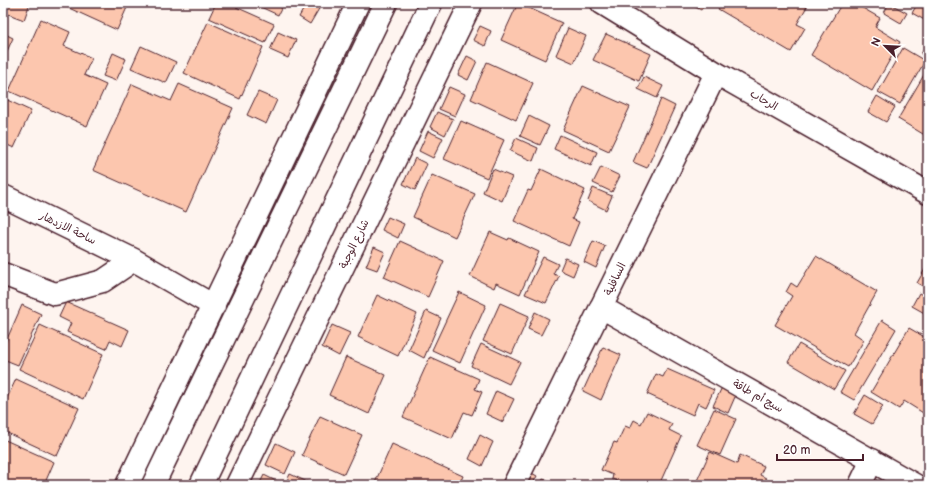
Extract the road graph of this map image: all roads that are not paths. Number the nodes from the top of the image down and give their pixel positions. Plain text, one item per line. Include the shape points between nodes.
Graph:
1 (358, 3) edge
2 (386, 3) edge
3 (431, 3) edge
4 (471, 3) edge
5 (602, 3) edge
6 (716, 72) junction
7 (928, 193) edge
8 (3, 196) edge
9 (134, 260) junction
10 (3, 274) edge
11 (214, 306) junction
12 (601, 308) junction
13 (872, 460) junction
14 (127, 485) edge
15 (152, 485) edge
16 (201, 485) edge
17 (237, 485) edge
18 (514, 485) edge
19 (860, 485) edge
20 (915, 485) edge

1 - 11 street
2 - 15 street
3 - 16 street
4 - 17 street, شارع الوجبة
5 - 6 street, الرحاب
6 - 7 street, الرحاب
6 - 12 street, السافلية
8 - 9 street, ساحة الازدهار
9 - 10 street via 103,281 55,294
9 - 11 street, ساحة الازدهار
11 - 14 street
12 - 13 street, سيج أم طاقة
12 - 18 street, السافلية
13 - 19 street
13 - 20 street, سيج أم طاقة

